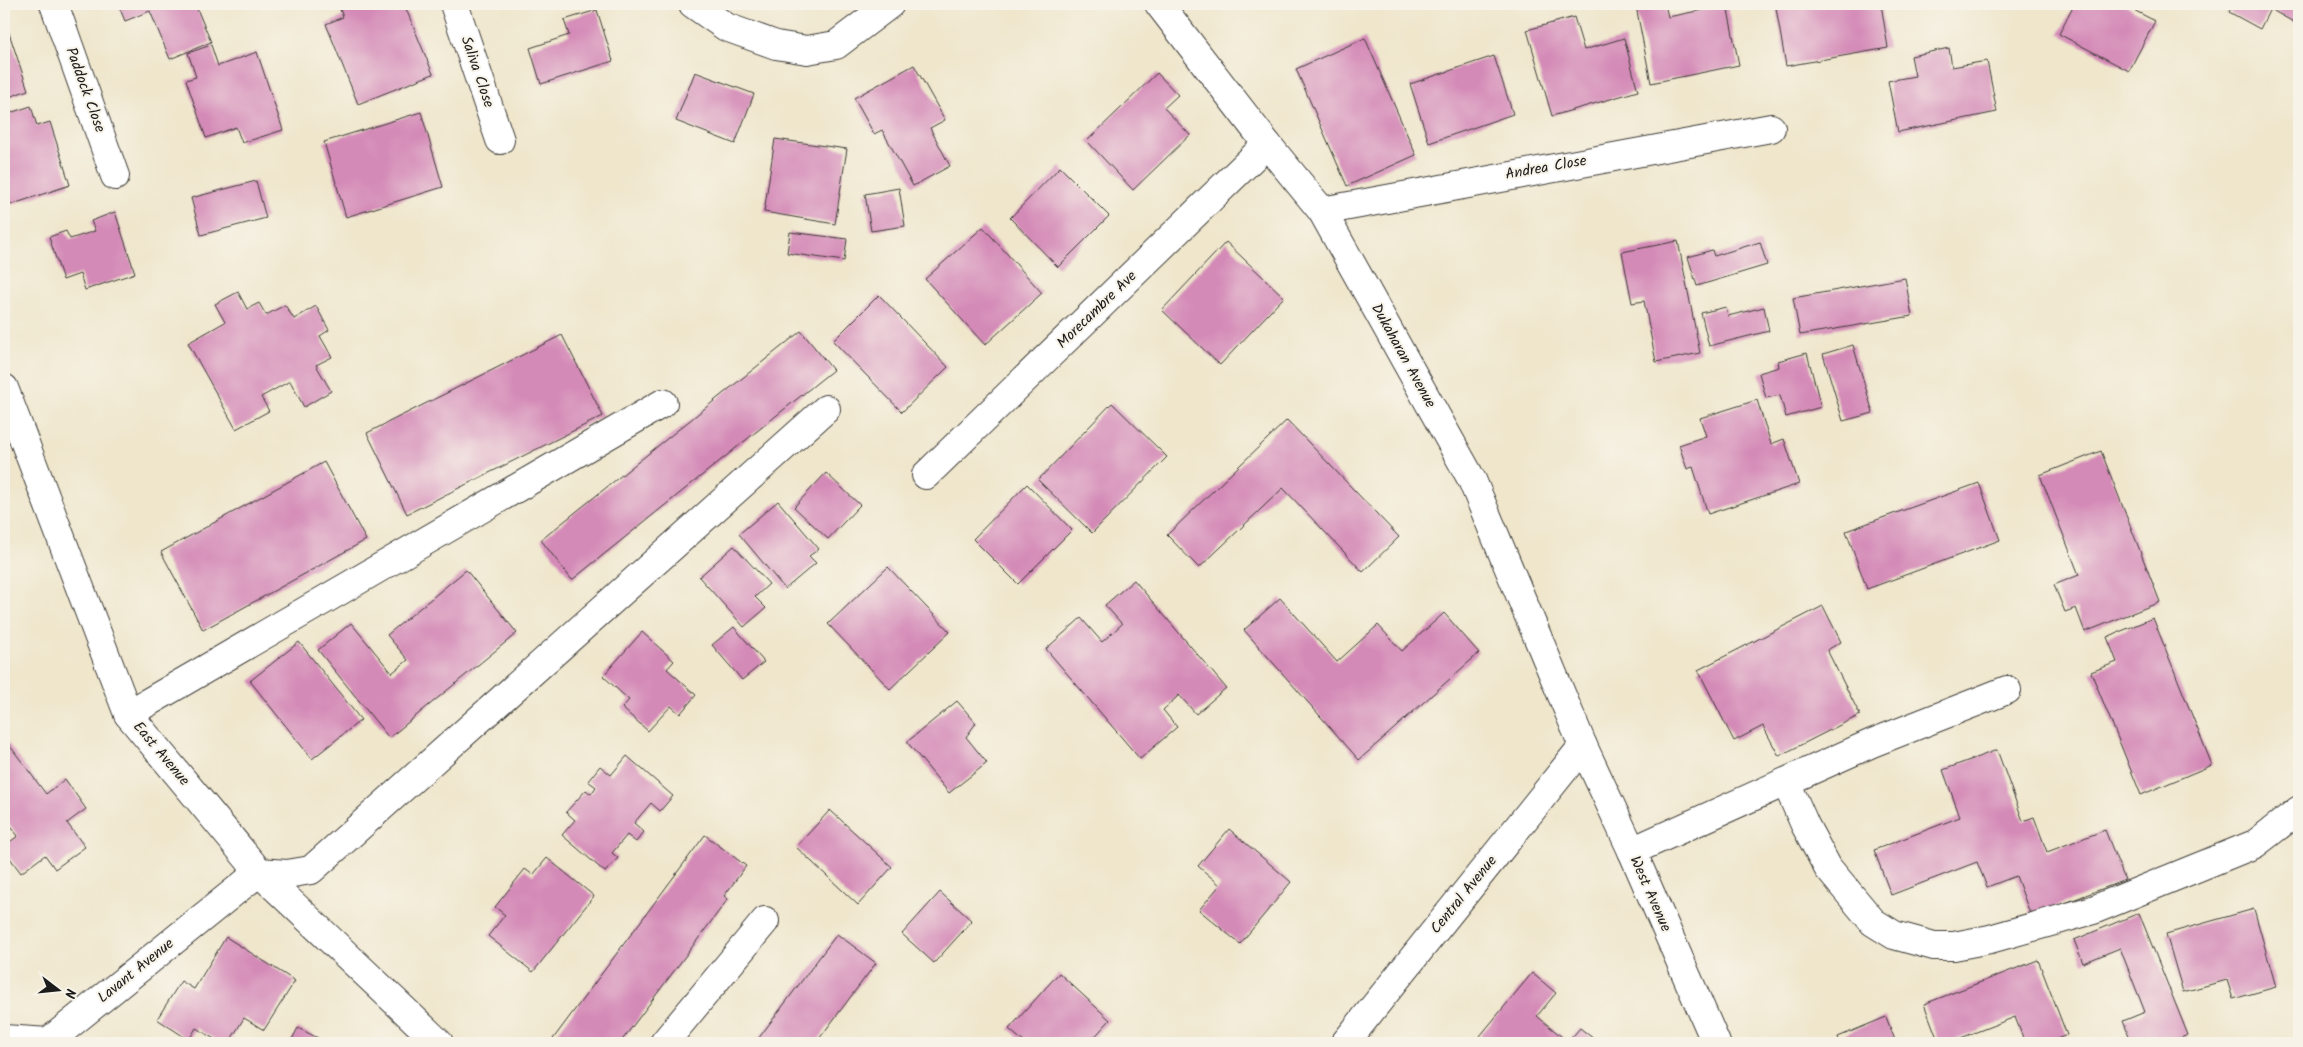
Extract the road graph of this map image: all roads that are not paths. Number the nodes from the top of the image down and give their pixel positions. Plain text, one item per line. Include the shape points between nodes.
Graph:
1 (54, 4) edge
2 (454, 4) edge
3 (693, 4) edge
4 (890, 4) edge
5 (1159, 4) edge
6 (1771, 128) dead end
7 (500, 140) dead end
8 (1267, 144) junction
9 (115, 176) dead end
10 (1322, 211) junction
11 (4, 388) edge
12 (663, 403) dead end
13 (826, 409) dead end
14 (926, 475) dead end
15 (2007, 690) dead end
16 (128, 714) junction
17 (1582, 746) junction
18 (1786, 782) junction
19 (2299, 810) edge
20 (1632, 851) junction
21 (259, 872) junction
22 (765, 921) dead end
23 (4, 1039) edge
24 (48, 1043) edge
25 (439, 1043) edge
26 (664, 1043) edge
27 (1346, 1043) edge
28 (1716, 1043) edge

1 - 9 street, Paddock Close
2 - 7 street, Saliva Close
3 - 4 street via 726,27 776,45 807,50 836,45
5 - 8 street, Dukaharan Avenue
6 - 10 street, Andrea Close
8 - 10 street, Dukaharan Avenue
8 - 14 street, Morecambre Ave
10 - 17 street, Dukaharan Avenue via 1472,480
11 - 16 street, East Avenue
12 - 16 street
13 - 21 street via 311,870 288,874
15 - 18 street via 1872,743
16 - 21 street, East Avenue
17 - 20 street, West Avenue
17 - 27 street, Central Avenue
18 - 19 street via 1828,868 1873,922 1894,935 1934,946 1990,939 2093,910 2255,844
18 - 20 street
20 - 28 street, West Avenue
21 - 24 street, Lavant Avenue
21 - 25 street, East Avenue
22 - 26 street
23 - 24 street, Lavant Avenue

